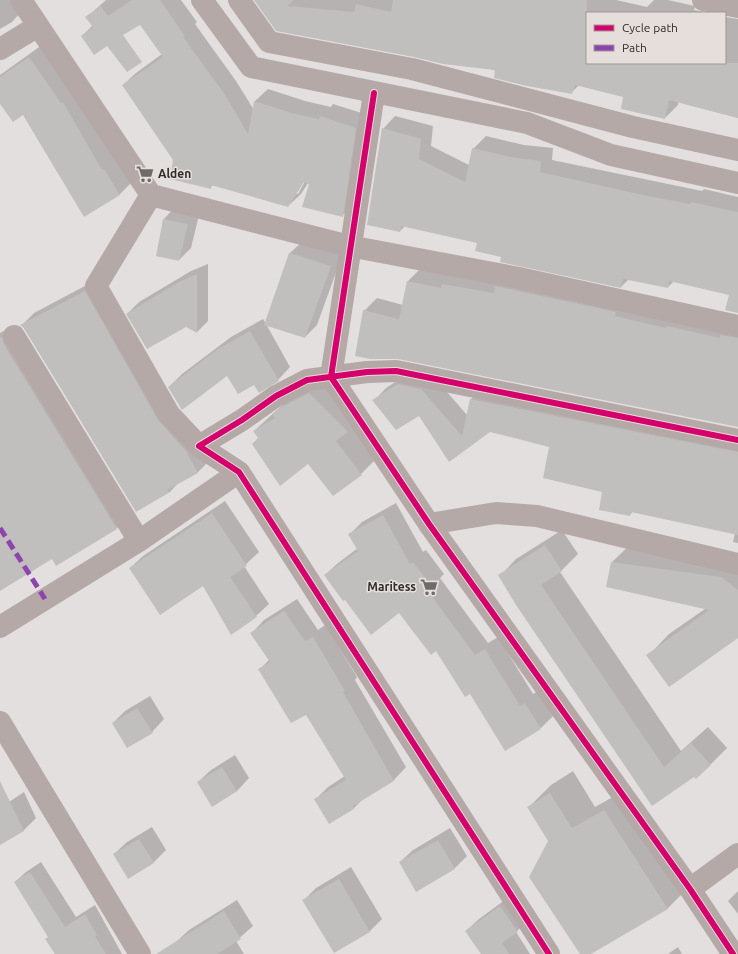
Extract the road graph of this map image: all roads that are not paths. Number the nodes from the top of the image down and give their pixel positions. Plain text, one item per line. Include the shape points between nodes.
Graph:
1 (21, 0) edge
2 (202, 0) edge
3 (239, 0) edge
4 (704, 0) edge
5 (738, 6) edge
6 (38, 26) junction
7 (0, 49) edge
8 (420, 72) junction
9 (374, 92) junction
10 (416, 101) junction
11 (738, 150) edge
12 (738, 184) edge
13 (151, 196) junction
14 (349, 246) junction
15 (738, 326) edge
16 (14, 336) dead end
17 (331, 377) junction
18 (738, 440) edge
19 (199, 446) junction
20 (239, 472) junction
21 (430, 524) junction
22 (138, 541) junction
23 (738, 564) edge
24 (0, 627) edge
25 (0, 722) edge
26 (738, 854) edge
27 (690, 889) junction
28 (140, 954) edge
29 (549, 954) edge
30 (733, 954) edge

1 - 6 street
2 - 9 street via 251,67
3 - 8 street via 269,42
4 - 5 street
6 - 7 street
6 - 13 street
8 - 10 street
8 - 11 street via 634,127
9 - 10 street
9 - 14 street
10 - 12 street via 528,124 611,155
13 - 14 street
13 - 19 street via 96,286 169,414
14 - 15 street via 519,278
14 - 17 street
16 - 22 street
17 - 18 street via 396,371
17 - 19 street via 307,380 282,393
17 - 21 street
19 - 20 street
20 - 22 street
20 - 29 street
21 - 23 street via 496,513 537,516
21 - 27 street
22 - 24 street
25 - 28 street
26 - 27 street
27 - 30 street

